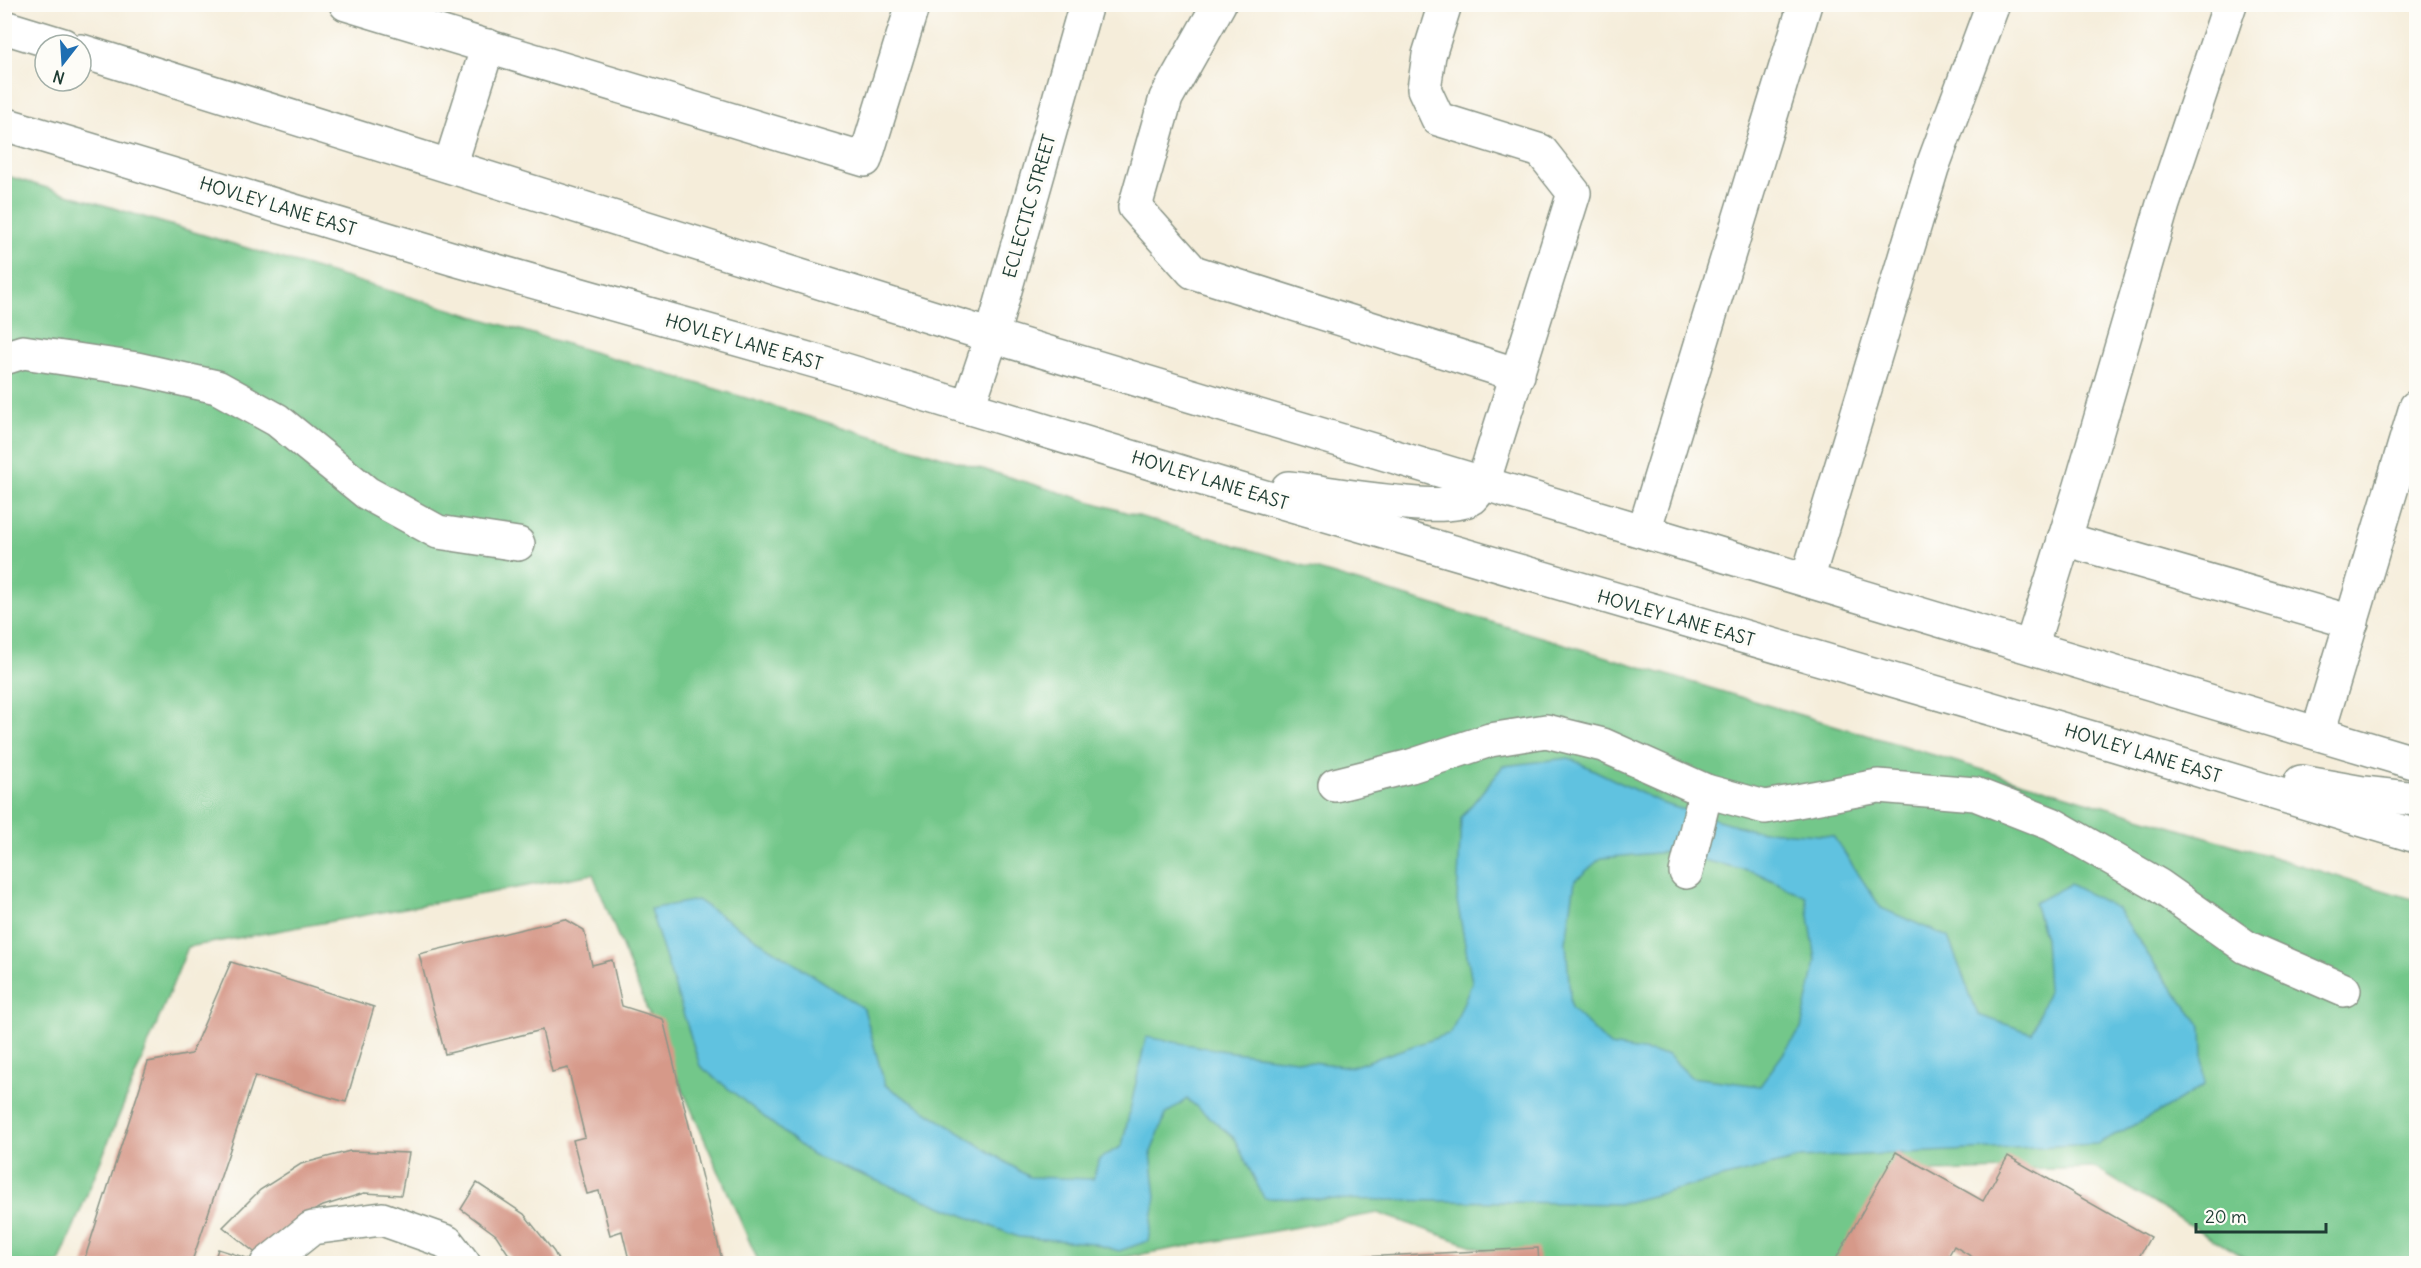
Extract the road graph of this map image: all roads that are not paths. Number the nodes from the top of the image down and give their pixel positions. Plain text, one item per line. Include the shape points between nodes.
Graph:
1 (346, 4) edge
2 (913, 4) edge
3 (1086, 4) edge
4 (1219, 4) edge
5 (1445, 4) edge
6 (1805, 4) edge
7 (1993, 4) edge
8 (2230, 4) edge
9 (4, 27) edge
10 (33, 36) edge
11 (488, 46) junction
12 (93, 55) edge
13 (4, 124) edge
14 (450, 166) junction
15 (992, 336) junction
16 (4, 358) edge
17 (1518, 375) junction
18 (968, 407) junction
19 (2416, 407) edge
20 (1483, 483) junction
21 (1220, 484) junction
22 (1644, 531) junction
23 (2064, 539) junction
24 (518, 544) dead end
25 (1807, 580) junction
26 (2352, 622) junction
27 (2031, 647) junction
28 (2318, 733) junction
29 (2145, 754) junction
30 (2416, 763) edge
31 (1335, 785) dead end
32 (1706, 791) junction
33 (2416, 799) edge
34 (2416, 836) edge
35 (1686, 872) dead end
36 (2344, 990) dead end
37 (267, 1263) edge
38 (464, 1263) edge

1 - 11 street
2 - 11 street via 865,160
3 - 15 street, ECLECTIC STREET
4 - 17 street via 1166,98 1135,207 1193,273
5 - 17 street via 1429,55 1424,89 1438,119 1541,151 1574,193
6 - 22 street
7 - 25 street via 1932,168
8 - 23 street via 2163,204
9 - 10 street
11 - 14 street
12 - 14 street
13 - 18 street, HOVLEY LANE EAST via 454,260
14 - 15 street
15 - 18 street, ECLECTIC STREET
15 - 20 street
16 - 24 street via 23,352 137,369 217,387 277,420 367,493 438,532
17 - 20 street
18 - 21 street, HOVLEY LANE EAST
19 - 26 street
20 - 21 street via 1472,499 1450,504
20 - 22 street
21 - 29 street, HOVLEY LANE EAST
22 - 25 street
23 - 26 street
23 - 27 street
25 - 27 street
26 - 28 street
27 - 28 street
28 - 30 street
29 - 33 street
29 - 34 street, HOVLEY LANE EAST
31 - 32 street via 1490,740 1546,731 1603,745
32 - 35 street
32 - 36 street via 1766,807 1878,786 1975,794 2052,824 2158,885 2246,947
37 - 38 street via 312,1228 382,1219 447,1242

